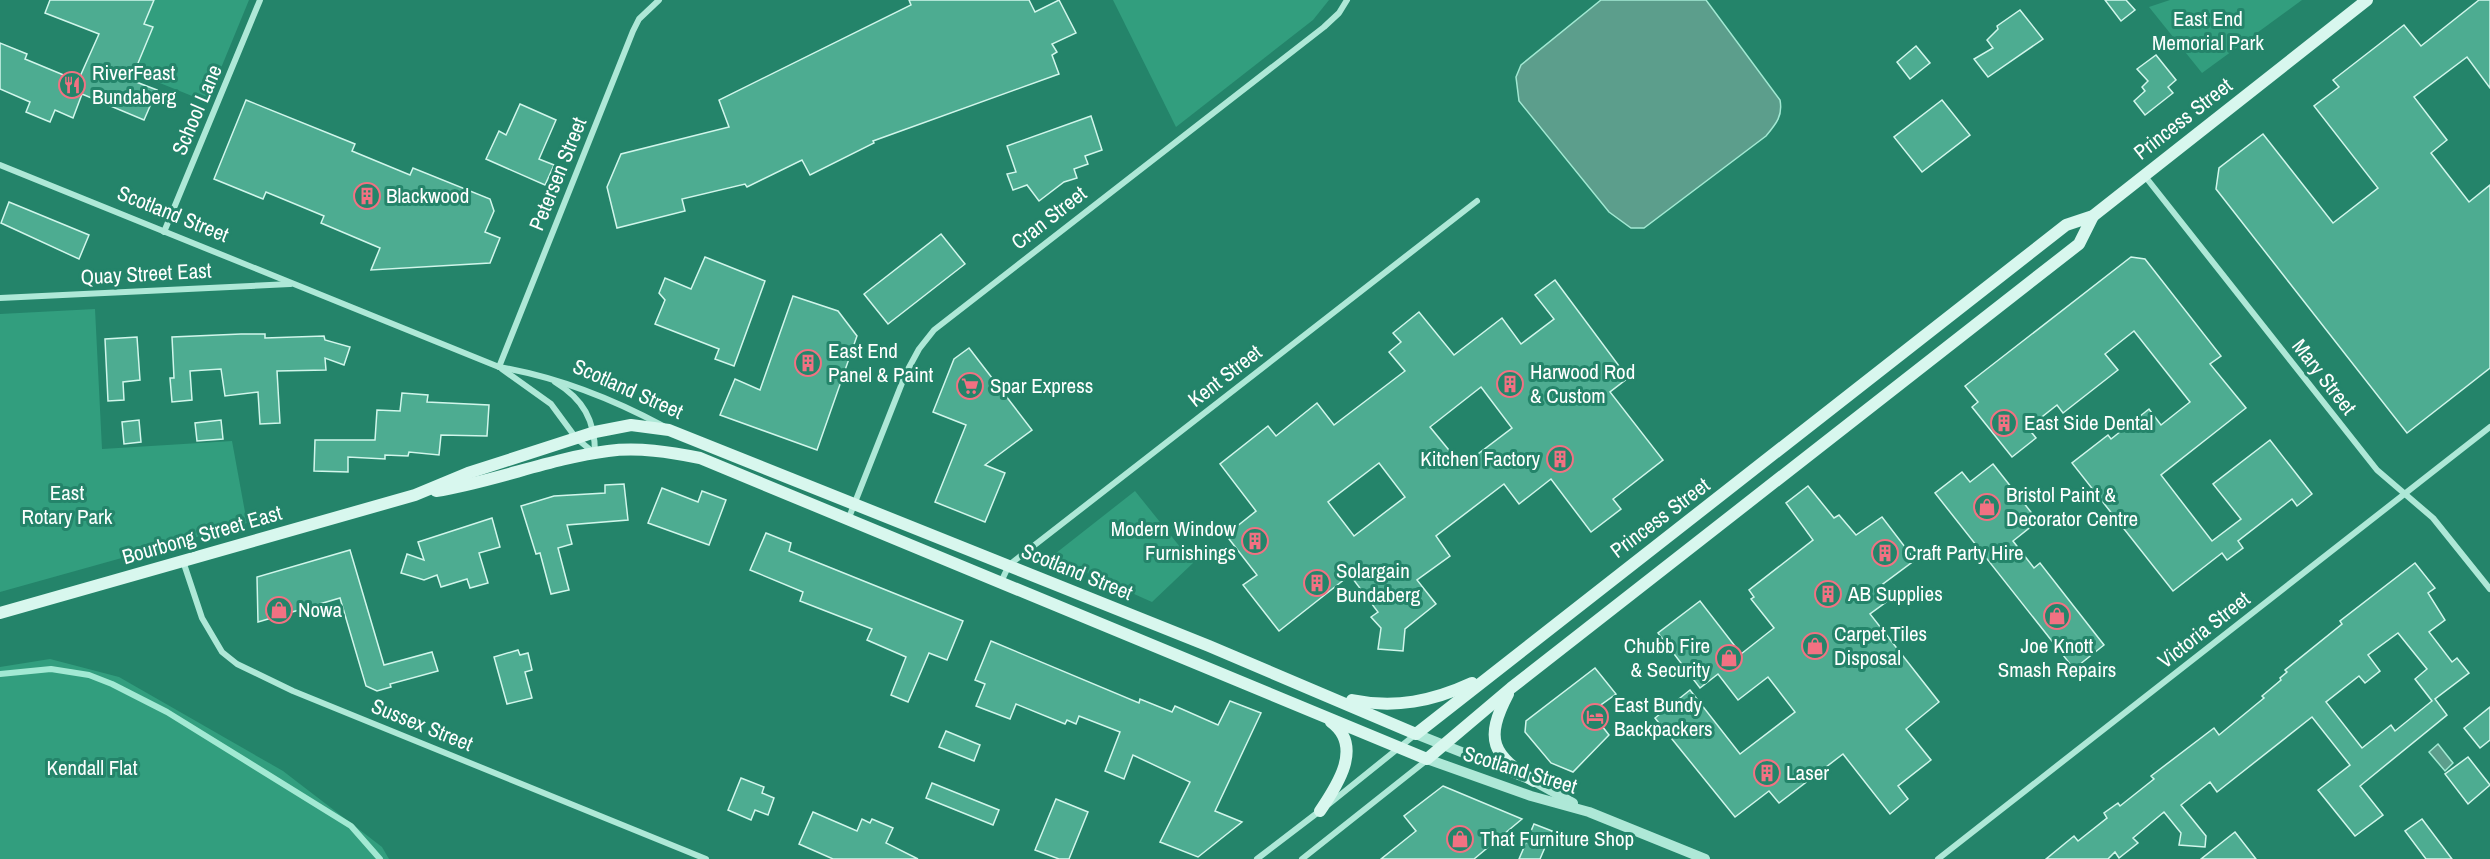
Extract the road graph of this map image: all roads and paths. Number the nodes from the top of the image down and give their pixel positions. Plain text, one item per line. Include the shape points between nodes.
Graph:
1 (260, 0) edge
2 (659, 0) edge
3 (1347, 0) edge
4 (2362, 3) edge
5 (0, 165) edge
6 (2144, 175) junction
7 (1477, 201) dead end
8 (2092, 216) junction
9 (164, 232) junction
10 (293, 284) junction
11 (0, 298) edge
12 (499, 367) junction
13 (547, 376) junction
14 (2490, 427) edge
15 (669, 430) junction
16 (595, 432) junction
17 (576, 438) junction
18 (638, 450) joint
19 (595, 453) junction
20 (2404, 494) junction
21 (415, 495) junction
22 (854, 503) junction
23 (848, 520) junction
24 (183, 561) junction
25 (1009, 565) junction
26 (1002, 582) junction
27 (2490, 589) edge
28 (0, 613) edge
29 (1491, 674) junction
30 (1511, 688) junction
31 (1328, 695) junction
32 (1321, 714) junction
33 (1416, 734) junction
34 (1442, 745) junction
35 (1400, 748) junction
36 (1427, 759) junction
37 (1534, 781) junction
38 (1320, 811) junction
39 (1589, 812) junction
40 (706, 859) edge
41 (1257, 859) edge
42 (1302, 859) edge
43 (1704, 859) edge
44 (1938, 859) edge

1 - 9 street, School Lane
2 - 12 street, Petersen Street via 633,31
3 - 22 street, Cran Street via 1324,27 934,330 906,373
4 - 6 main road, Princess Street
5 - 9 street, Scotland Street
6 - 8 main road, Princess Street
6 - 20 street, Mary Street via 2377,470
7 - 25 street, Kent Street
8 - 29 main road, Princess Street via 2066,225
8 - 30 main road, Princess Street via 2079,244
9 - 10 street, Scotland Street
10 - 11 street, Quay Street East
10 - 12 street, Scotland Street
12 - 13 street, Scotland Street
12 - 17 street, Scotland Street via 551,404
13 - 15 street, Scotland Street via 632,409
13 - 16 street, Scotland Street via 577,399 590,416
14 - 20 street, Victoria Street
15 - 16 main road, Bourbong Street East via 631,426
15 - 22 main road, Scotland Street
16 - 17 main road, Bourbong Street East
16 - 19 street, Scotland Street
17 - 19 street, Scotland Street
17 - 21 main road, Bourbong Street East via 468,473
18 - 19 main road, Bourbong Street East
18 - 23 main road, Scotland Street via 700,458
19 - 21 main road, Bourbong Street East
20 - 27 street, Mary Street via 2433,518
20 - 44 street, Victoria Street
21 - 24 main road, Bourbong Street East
22 - 23 street, Cran Street
22 - 25 main road, Scotland Street
23 - 26 main road, Scotland Street
24 - 28 main road, Bourbong Street East
24 - 40 street, Sussex Street via 212,639 237,664 293,691
25 - 26 street, Kent Street
25 - 31 main road, Scotland Street
26 - 32 main road, Scotland Street
29 - 31 main road via 1441,696 1410,703 1380,704
29 - 33 main road, Princess Street
30 - 34 main road, Princess Street
30 - 37 main road via 1497,715 1495,739 1510,766
31 - 33 main road, Scotland Street
32 - 35 main road, Scotland Street
32 - 38 main road via 1341,732 1346,749 1342,777
33 - 34 street, Scotland Street
33 - 35 street, Princess Street
34 - 36 main road, Princess Street
34 - 37 street, Scotland Street
35 - 36 main road, Scotland Street
35 - 38 street, Princess Street
36 - 39 street, Scotland Street
36 - 42 street, Princess Street
37 - 39 street, Scotland Street
38 - 41 street, Princess Street
39 - 43 street, Scotland Street

